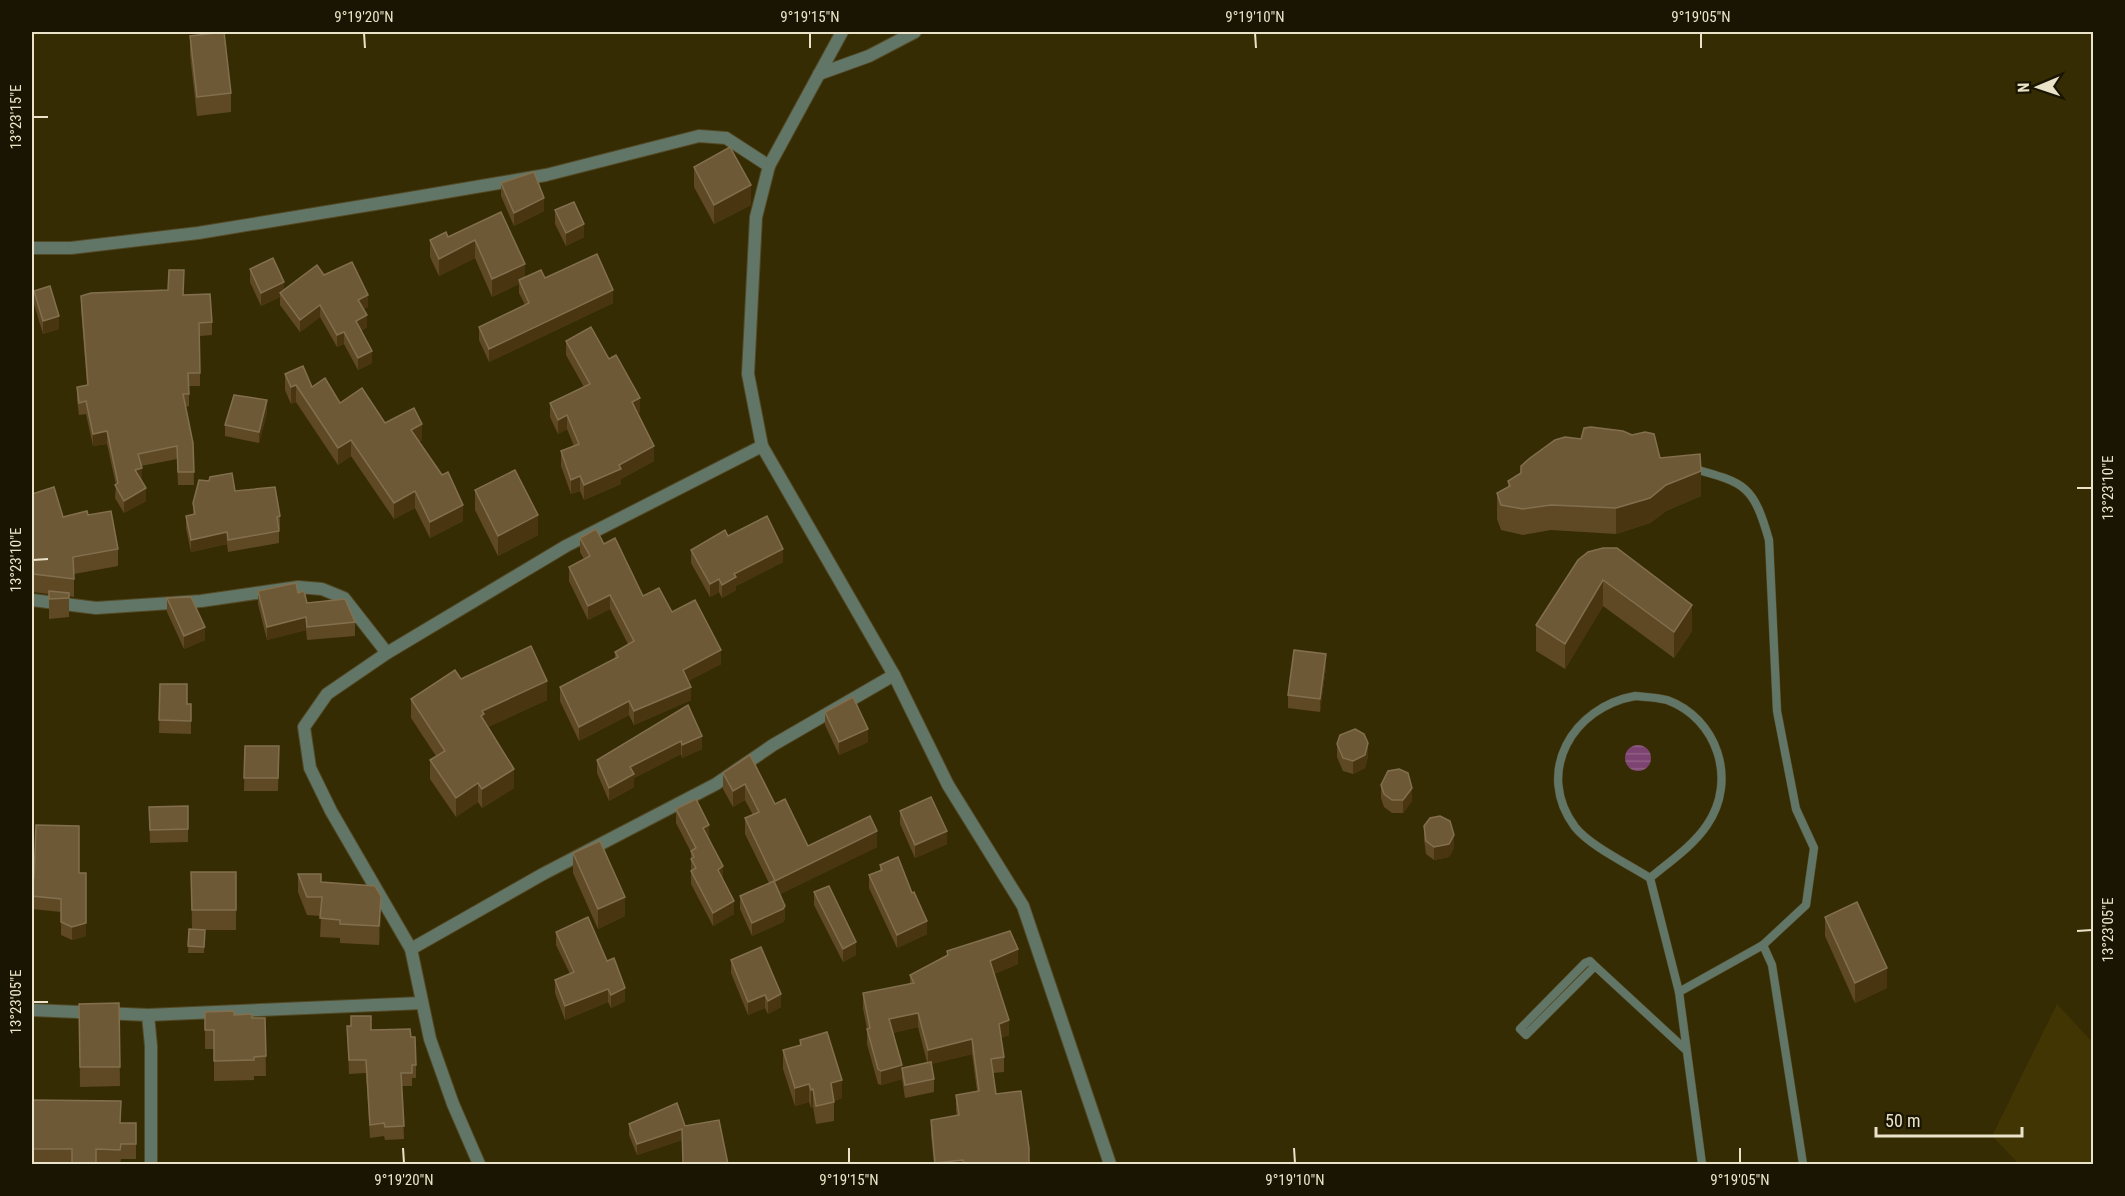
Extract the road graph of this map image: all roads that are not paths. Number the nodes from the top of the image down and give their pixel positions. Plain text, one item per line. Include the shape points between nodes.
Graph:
1 (842, 32) edge
2 (915, 32) edge
3 (819, 74) junction
4 (769, 166) junction
5 (32, 248) edge
6 (762, 446) junction
7 (1684, 466) edge
8 (32, 600) edge
9 (387, 653) junction
10 (894, 675) junction
11 (1650, 878) junction
12 (1763, 945) junction
13 (411, 949) junction
14 (1595, 966) junction
15 (1679, 992) junction
16 (423, 1003) junction
17 (32, 1010) edge
18 (148, 1015) junction
19 (1686, 1050) junction
20 (151, 1164) edge
21 (479, 1164) edge
22 (1110, 1164) edge
23 (1702, 1164) edge
24 (1803, 1164) edge

1 - 3 street
2 - 3 street via 869,56
3 - 4 street
4 - 5 street via 726,138 699,136 546,175 399,200 198,233 72,248
4 - 6 street via 756,217 748,374
6 - 9 street via 566,546
6 - 10 street
7 - 12 lane via 1732,479 1746,488 1755,499 1769,540 1777,711 1796,809 1814,848 1806,905
8 - 9 street via 96,608 201,601 298,587 322,589 344,598
9 - 13 street via 327,694 304,727 315,779
10 - 13 street via 773,745 716,784 543,874
10 - 22 street via 948,785 1023,906
11 - 11 lane via 1584,838 1568,815 1559,782 1563,752 1578,725 1604,705 1635,696 1666,700 1693,715 1714,740 1723,773 1719,802 1708,824
11 - 15 lane
12 - 15 lane
12 - 24 lane via 1772,965
13 - 16 street
14 - 14 lane via 1526,1035 1520,1029 1585,963 1590,961
14 - 19 lane
15 - 19 lane
16 - 18 street
16 - 21 street via 430,1039
17 - 18 street
18 - 20 street
19 - 23 lane

